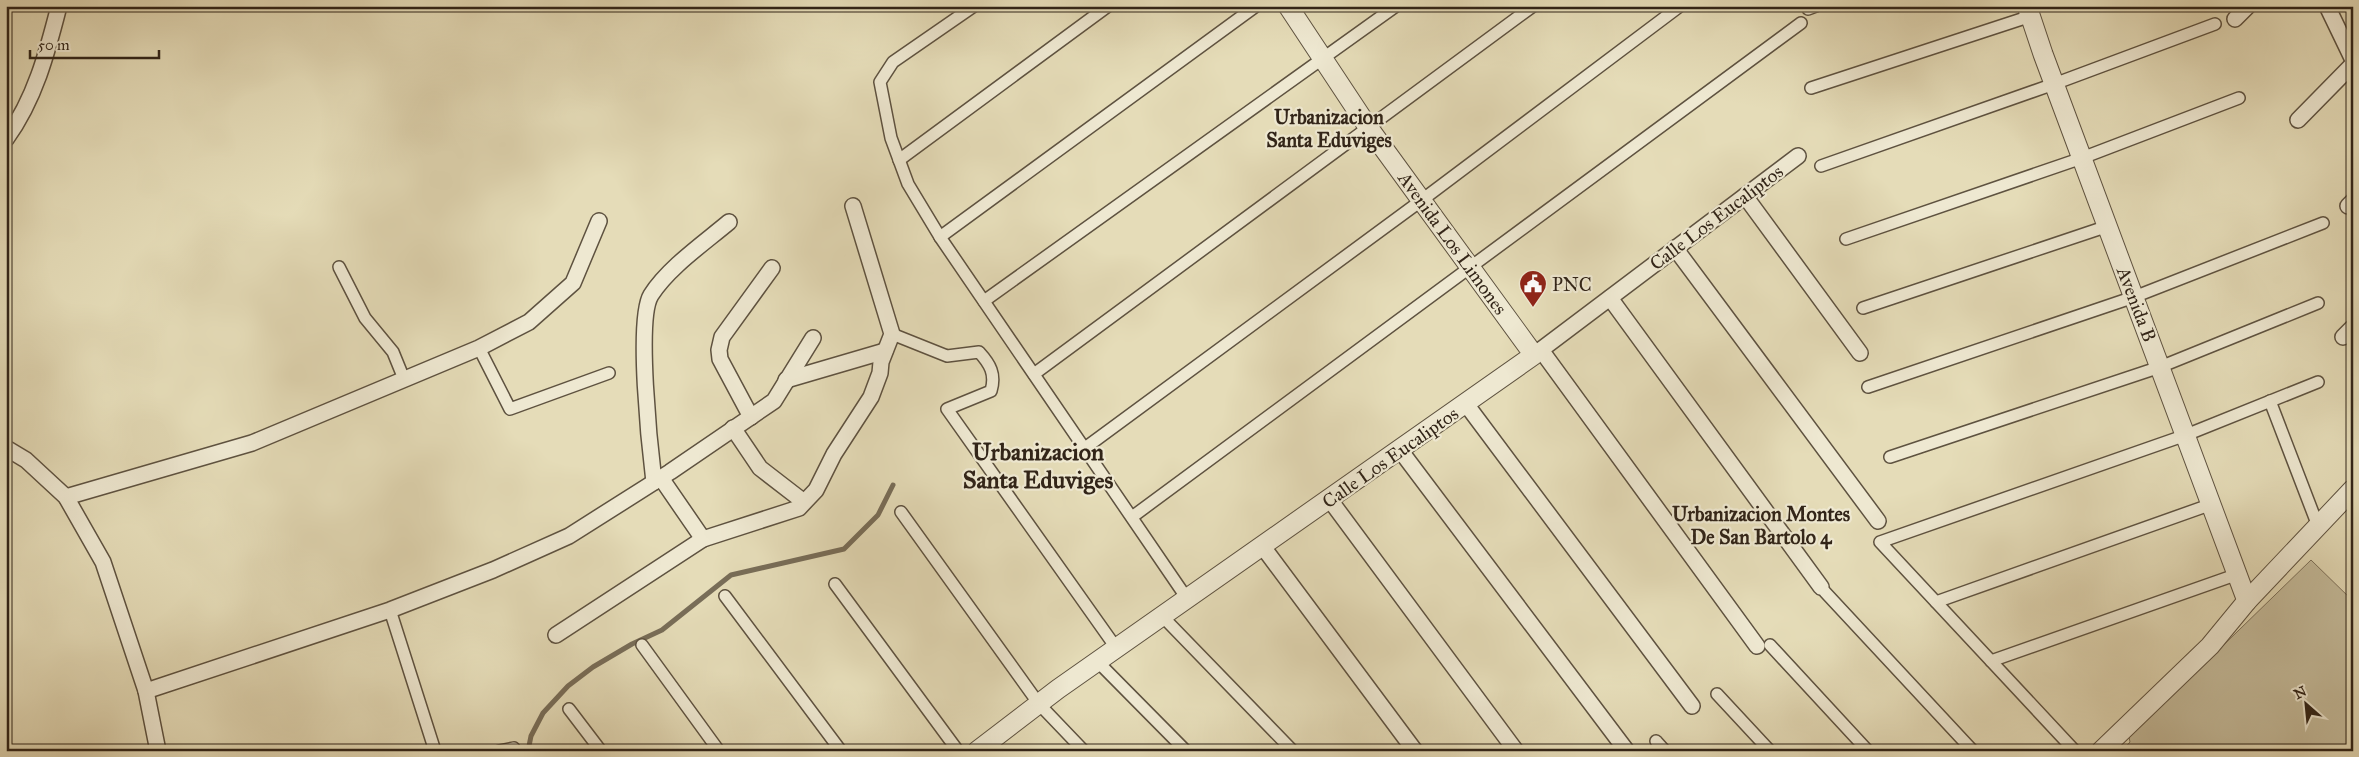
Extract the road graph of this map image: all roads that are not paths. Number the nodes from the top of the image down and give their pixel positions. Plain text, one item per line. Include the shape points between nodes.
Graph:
1 (58, 6) edge
2 (974, 6) edge
3 (1108, 6) edge
4 (1256, 6) edge
5 (1288, 6) edge
6 (1396, 6) edge
7 (1534, 6) edge
8 (1680, 6) edge
9 (2248, 6) edge
10 (2327, 6) edge
11 (2029, 11) edge
12 (2235, 19) dead end
13 (1801, 23) dead end
14 (2215, 24) dead end
15 (1324, 60) junction
16 (2353, 62) edge
17 (2054, 84) junction
18 (1811, 88) dead end
19 (2239, 98) dead end
20 (2298, 120) dead end
21 (1368, 127) junction
22 (6, 139) edge
23 (1798, 156) dead end
24 (2082, 158) junction
25 (899, 160) junction
26 (1821, 166) dead end
27 (1745, 196) junction
28 (1422, 200) junction
29 (853, 206) dead end
30 (598, 221) dead end
31 (729, 222) dead end
32 (2323, 223) dead end
33 (2108, 226) junction
34 (940, 237) junction
35 (1846, 239) dead end
36 (1675, 248) junction
37 (339, 267) dead end
38 (1470, 267) junction
39 (772, 268) dead end
40 (2134, 297) junction
41 (1610, 298) junction
42 (984, 301) junction
43 (2318, 303) dead end
44 (1863, 308) dead end
45 (892, 334) junction
46 (813, 338) dead end
47 (480, 348) junction
48 (885, 351) junction
49 (1538, 352) junction
50 (1860, 353) dead end
51 (2160, 366) junction
52 (609, 373) dead end
53 (1034, 374) junction
54 (404, 379) junction
55 (786, 380) junction
56 (2318, 382) dead end
57 (1868, 387) dead end
58 (2270, 401) junction
59 (1466, 404) junction
60 (750, 417) junction
61 (733, 428) junction
62 (2186, 435) junction
63 (6, 448) edge
64 (1085, 448) junction
65 (1400, 450) junction
66 (1890, 457) dead end
67 (657, 480) junction
68 (2353, 490) edge
69 (66, 497) junction
70 (1330, 500) junction
71 (804, 502) junction
72 (2212, 504) junction
73 (901, 512) dead end
74 (1132, 517) junction
75 (1878, 521) dead end
76 (2318, 526) junction
77 (703, 540) junction
78 (1263, 547) junction
79 (2238, 574) junction
80 (834, 584) dead end
81 (1823, 590) joint
82 (725, 596) dead end
83 (1188, 600) junction
84 (2248, 601) junction
85 (1936, 602) junction
86 (390, 610) junction
87 (1163, 617) junction
88 (556, 634) dead end
89 (642, 645) dead end
90 (1763, 646) joint
91 (1118, 649) junction
92 (1991, 661) junction
93 (1098, 662) junction
94 (146, 690) junction
95 (1717, 694) dead end
96 (1039, 704) junction
97 (1692, 706) dead end
98 (569, 709) dead end
99 (1656, 741) dead end
100 (514, 748) dead end
101 (981, 750) edge
102 (1626, 750) edge
103 (158, 751) edge
104 (435, 751) edge
105 (499, 751) edge
106 (600, 751) edge
107 (719, 751) edge
108 (841, 751) edge
109 (958, 751) edge
110 (1084, 751) edge
111 (1186, 751) edge
112 (1293, 751) edge
113 (1415, 751) edge
114 (1516, 751) edge
115 (1665, 751) edge
116 (1770, 751) edge
117 (1868, 751) edge
118 (1973, 751) edge
119 (2076, 751) edge
120 (2102, 751) edge

1 - 22 street via 43,68 19,122
2 - 25 street via 893,62 880,82 891,138
3 - 25 street
4 - 34 street
5 - 15 street, Avenida Los Limones
6 - 15 street
7 - 21 street
8 - 28 street
9 - 12 street
10 - 16 street
11 - 17 street, Avenida B
11 - 18 street
13 - 38 street
14 - 17 street
15 - 21 street, Avenida Los Limones
15 - 42 street
16 - 20 street
17 - 24 street, Avenida B
17 - 26 street
19 - 24 street
21 - 28 street, Avenida Los Limones
21 - 53 street
23 - 27 street, Calle Los Eucaliptos
24 - 33 street, Avenida B
24 - 35 street
25 - 34 street via 908,184
27 - 36 street, Calle Los Eucaliptos
27 - 50 street
28 - 38 street, Avenida Los Limones
28 - 64 street
29 - 45 street
30 - 47 street via 573,283 529,322
31 - 67 street via 661,282 650,297 645,317 646,424
32 - 40 street
33 - 40 street, Avenida B
33 - 44 street
34 - 42 street
36 - 41 street, Calle Los Eucaliptos
36 - 75 street
37 - 54 street via 365,318 393,352
38 - 49 street, Avenida Los Limones
38 - 74 street
39 - 60 street via 722,337 719,350 720,359
40 - 51 street, Avenida B
40 - 57 street
41 - 49 street, Calle Los Eucaliptos
41 - 81 street
42 - 53 street
43 - 51 street
45 - 48 street
45 - 91 street via 947,356 979,352 990,364 994,381 991,391 947,409
46 - 55 street
47 - 52 street via 510,409
47 - 54 street
48 - 55 street
48 - 71 street via 871,397 834,454 816,490
49 - 59 street, Calle Los Eucaliptos
49 - 90 street
51 - 62 street, Avenida B
51 - 66 street
53 - 64 street
54 - 69 street via 252,443
55 - 60 street via 774,401
56 - 58 street
58 - 62 street
58 - 76 street
59 - 65 street, Calle Los Eucaliptos
59 - 97 street
60 - 61 street
61 - 67 street
61 - 71 street via 760,468
62 - 72 street, Avenida B
62 - 85 street via 1880,542
63 - 69 street via 26,460
64 - 74 street
65 - 70 street, Calle Los Eucaliptos
65 - 102 street
67 - 77 street
67 - 86 street via 568,536 493,570
68 - 76 street
69 - 94 street via 103,562
70 - 78 street, Calle Los Eucaliptos
70 - 114 street
71 - 77 street via 782,515
72 - 79 street, Avenida B
72 - 85 street
73 - 96 street
74 - 83 street
76 - 84 street
77 - 88 street
78 - 83 street, Calle Los Eucaliptos
78 - 113 street
79 - 84 street, Avenida B
79 - 92 street
80 - 109 street
81 - 118 street
82 - 108 street
83 - 87 street, Calle Los Eucaliptos
84 - 120 street via 2210,646
85 - 92 street
86 - 94 street
86 - 104 street
87 - 91 street, Calle Los Eucaliptos
87 - 112 street
89 - 107 street
90 - 117 street
91 - 93 street, Calle Los Eucaliptos
92 - 119 street
93 - 96 street, Calle Los Eucaliptos
93 - 111 street
94 - 103 street
95 - 116 street
96 - 101 street, Calle Los Eucaliptos
96 - 110 street
98 - 106 street
99 - 115 street
100 - 105 street

